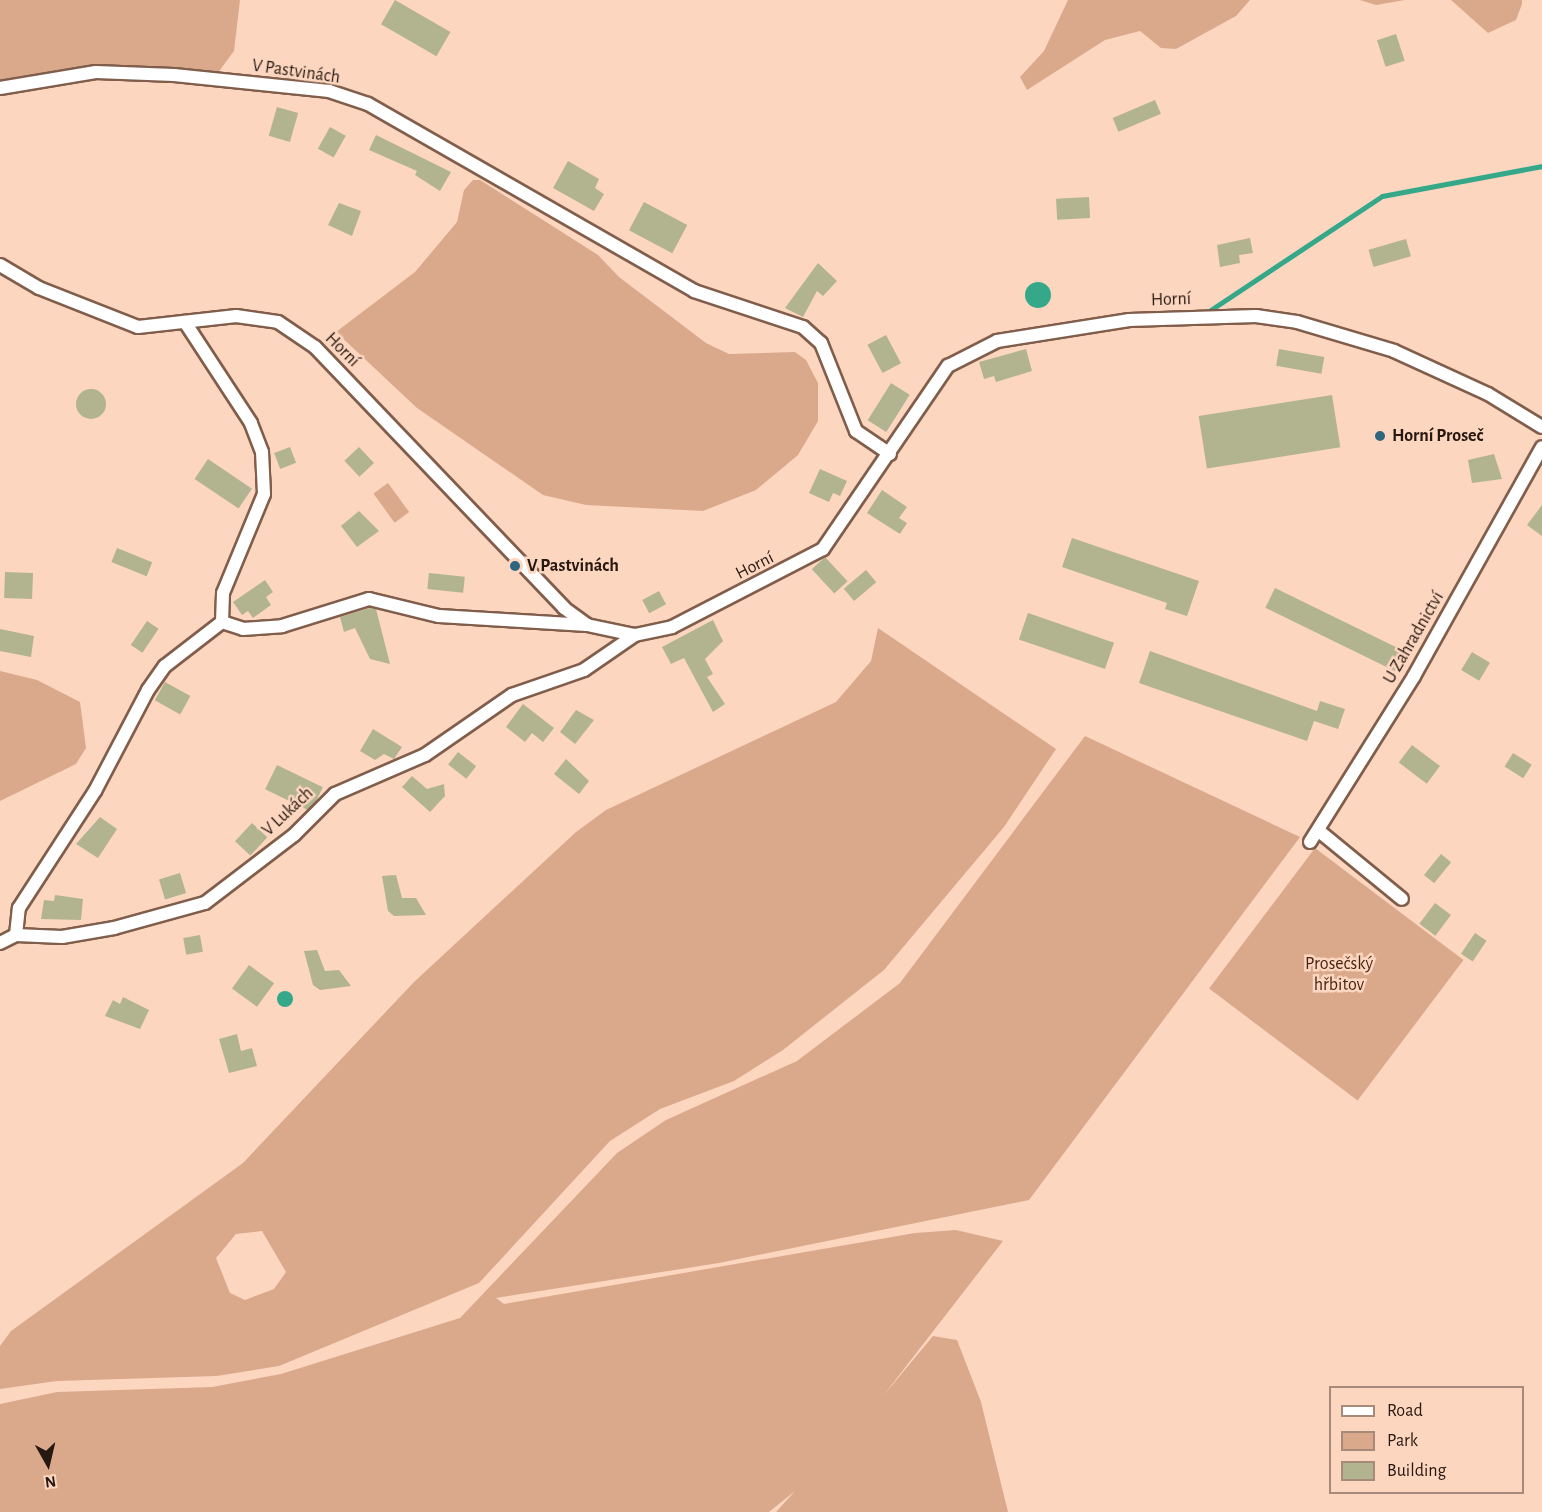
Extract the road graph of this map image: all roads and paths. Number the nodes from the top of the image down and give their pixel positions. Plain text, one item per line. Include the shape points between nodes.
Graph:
1 (0, 88) edge
2 (0, 265) edge
3 (185, 322) junction
4 (1542, 427) edge
5 (1542, 447) edge
6 (890, 454) junction
7 (222, 622) junction
8 (587, 626) junction
9 (635, 635) junction
10 (1318, 831) junction
11 (1310, 842) dead end
12 (1402, 899) dead end
13 (16, 935) junction
14 (0, 943) edge

1 - 6 street, V Pastvinách via 96,72 174,75 329,91 368,104 694,291 803,327 821,344 856,431
2 - 3 street, Horní via 39,288 138,327
3 - 7 street via 251,423 262,452 264,494 223,593
3 - 8 street, Horní via 236,316 279,322 315,347 564,608
4 - 6 street, Horní via 1488,394 1363,339 1256,316 1186,317 1129,320 975,349 959,357 938,379
5 - 10 street, U Zahradnictví
6 - 9 street, Horní via 822,549 672,627
7 - 8 street via 243,629 282,626 369,599 440,616
7 - 13 street via 165,666 148,690 95,791 19,908
8 - 9 street, Horní
9 - 13 street, V Lukách via 584,670 512,695 425,755 335,794 294,835 204,903 114,928 62,937
10 - 11 street, U Zahradnictví
10 - 12 street
13 - 14 street, V Lukách

